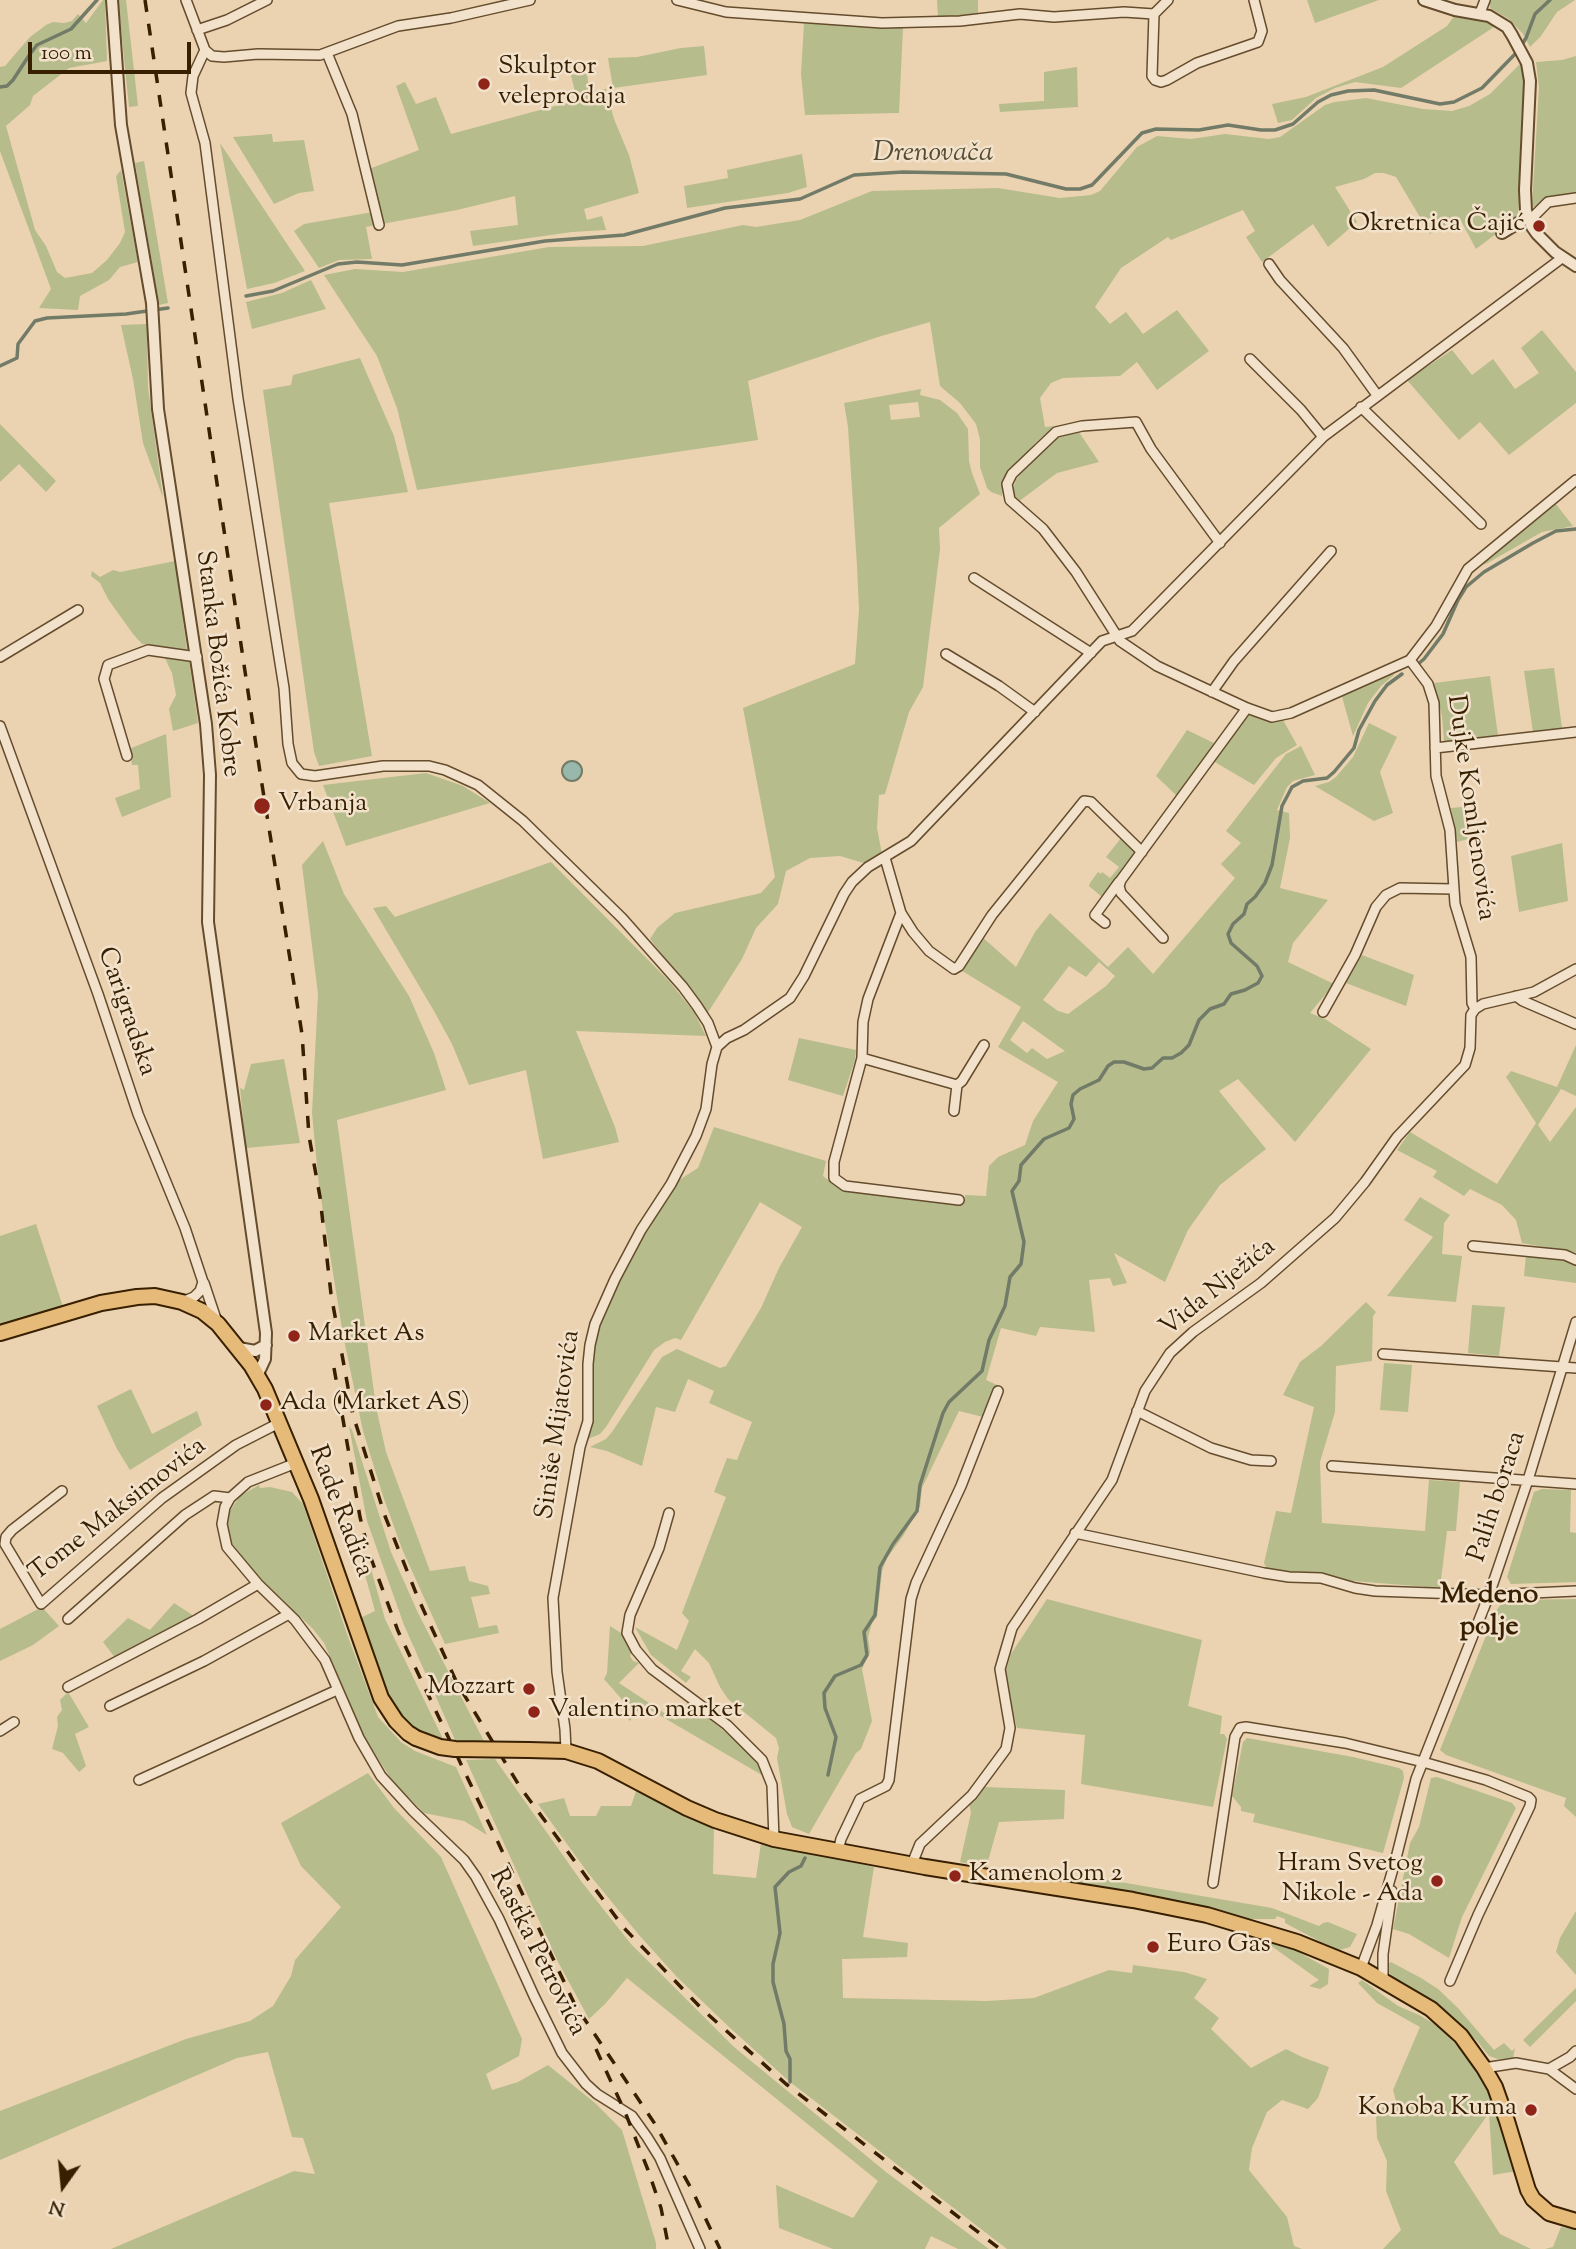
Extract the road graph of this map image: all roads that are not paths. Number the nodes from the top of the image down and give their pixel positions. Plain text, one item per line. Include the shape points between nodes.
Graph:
1 (112, 0) edge
2 (186, 0) edge
3 (267, 0) edge
4 (530, 0) edge
5 (677, 0) edge
6 (1168, 0) edge
7 (1254, 0) edge
8 (1424, 0) edge
9 (1485, 0) edge
10 (716, 5) edge
11 (1480, 13) junction
12 (1154, 14) junction
13 (197, 30) junction
14 (205, 50) junction
15 (327, 53) junction
16 (1576, 198) edge
17 (1529, 219) junction
18 (380, 225) dead end
19 (1502, 233) dead end
20 (1562, 258) junction
21 (1269, 264) dead end
22 (1576, 266) edge
23 (1250, 359) dead end
24 (1377, 395) junction
25 (1362, 407) junction
26 (1323, 437) junction
27 (1576, 480) edge
28 (1481, 524) dead end
29 (1220, 543) junction
30 (1331, 551) dead end
31 (974, 578) dead end
32 (78, 610) dead end
33 (1118, 636) junction
34 (1091, 653) junction
35 (946, 654) dead end
36 (0, 657) edge
37 (197, 657) junction
38 (1410, 660) junction
39 (1212, 692) junction
40 (1247, 708) junction
41 (1035, 712) junction
42 (0, 726) edge
43 (1576, 733) edge
44 (1435, 748) junction
45 (127, 756) dead end
46 (1142, 852) junction
47 (885, 858) junction
48 (1121, 880) junction
49 (1453, 889) junction
50 (901, 913) junction
51 (1105, 923) dead end
52 (1163, 938) dead end
53 (1576, 970) edge
54 (1516, 996) junction
55 (1475, 1009) junction
56 (1323, 1012) dead end
57 (1576, 1024) edge
58 (984, 1045) dead end
59 (716, 1047) junction
60 (862, 1058) junction
61 (957, 1085) junction
62 (954, 1111) dead end
63 (959, 1200) dead end
64 (1473, 1246) dead end
65 (1576, 1259) edge
66 (203, 1282) junction
67 (182, 1302) junction
68 (1576, 1322) edge
69 (218, 1324) junction
70 (0, 1333) edge
71 (266, 1345) junction
72 (239, 1348) junction
73 (1383, 1354) dead end
74 (1561, 1367) junction
75 (1576, 1368) edge
76 (258, 1374) junction
77 (998, 1391) dead end
78 (1137, 1411) junction
79 (279, 1423) junction
80 (1271, 1461) dead end
81 (296, 1463) junction
82 (1332, 1466) dead end
83 (1528, 1480) junction
84 (1576, 1483) edge
85 (62, 1491) dead end
86 (230, 1498) junction
87 (669, 1513) dead end
88 (1075, 1533) junction
89 (258, 1584) junction
90 (1576, 1591) edge
91 (1489, 1595) junction
92 (289, 1614) junction
93 (68, 1619) dead end
94 (68, 1687) dead end
95 (337, 1690) junction
96 (110, 1706) dead end
97 (14, 1722) dead end
98 (0, 1731) edge
99 (566, 1751) junction
100 (1423, 1762) junction
101 (139, 1780) dead end
102 (774, 1839) junction
103 (838, 1851) junction
104 (1396, 1858) junction
105 (912, 1864) junction
106 (1213, 1883) dead end
107 (1361, 1968) junction
108 (1383, 1980) junction
109 (1450, 1980) dead end
110 (1576, 2050) edge
111 (1484, 2068) junction
112 (1549, 2069) junction
113 (1576, 2089) edge
114 (1576, 2221) edge
115 (700, 2249) edge

1 - 37 street, Stanka Božića Kobre via 121,125 152,303 158,409
2 - 13 street
3 - 13 street
4 - 15 street via 398,26
5 - 10 street
6 - 12 street
7 - 12 street via 1262,31 1258,42 1197,63 1165,81 1152,75
8 - 11 street
9 - 11 street
10 - 12 street via 882,23 1008,15
11 - 17 street via 1507,27 1527,64 1525,197
13 - 14 street
14 - 15 street via 216,57
14 - 59 street via 191,93 205,143 292,763 301,774 315,776 383,766 429,766 478,785 523,821 631,928 704,1015
15 - 18 street via 352,114
16 - 17 street via 1548,202
17 - 19 street
17 - 20 street via 1537,234
20 - 22 street
20 - 24 street
21 - 24 street via 1343,348
23 - 26 street
24 - 25 street
25 - 26 street
25 - 28 street
26 - 29 street
27 - 38 street via 1468,569 1436,626
29 - 33 street via 1136,627
29 - 33 street via 1136,422 1068,428 1044,441 1012,474 1008,495 1043,529
30 - 39 street
31 - 34 street
32 - 36 street
33 - 34 street via 1102,641
33 - 39 street via 1157,666
34 - 41 street
35 - 41 street
37 - 45 street via 148,650 108,665 104,679
37 - 71 street, Stanka Božića Kobre via 210,775 208,922
38 - 40 street via 1291,713 1272,717
38 - 44 street, Dujke Komljenovića via 1432,694
39 - 40 street
40 - 46 street
41 - 47 street via 911,841
42 - 66 street, Carigradska
43 - 44 street
44 - 49 street, Dujke Komljenovića via 1436,776 1451,841
46 - 48 street
46 - 50 street via 1091,802 1084,801 954,969 919,941
47 - 50 street
47 - 59 street via 852,882 790,998
48 - 51 street via 1095,915
48 - 52 street via 1121,893
49 - 55 street, Dujke Komljenovića via 1471,957
49 - 56 street via 1400,888 1386,895
50 - 60 street via 868,999
53 - 54 street
54 - 55 street
54 - 57 street
55 - 78 street, Vida Nježića via 1469,1056 1459,1073 1397,1137 1325,1229 1180,1342 1145,1391
58 - 61 street
59 - 99 street, Siniše Mijatovića via 706,1109 696,1136 615,1279 590,1345 588,1421 553,1598
60 - 61 street
60 - 63 street via 834,1162 836,1182
61 - 62 street
64 - 65 street
66 - 67 street via 194,1297
66 - 69 street, Carigradska
67 - 69 main road, Rade Radića
67 - 70 main road, Rade Radića via 155,1296 112,1301
68 - 74 street, Palih boraca
69 - 72 main road, Rade Radića
71 - 72 street via 255,1351
71 - 76 street, Stanka Božića Kobre
72 - 76 main road, Rade Radića
73 - 74 street
74 - 75 street
74 - 83 street, Palih boraca
76 - 79 main road, Rade Radića
77 - 103 street via 916,1583 908,1615 889,1780 860,1799
78 - 80 street via 1211,1448
78 - 88 street, Vida Nježića via 1112,1480
79 - 81 main road, Rade Radića
79 - 85 street, Tome Maksimovića via 236,1444 162,1498 41,1604 5,1544 6,1537
81 - 86 street via 248,1482
81 - 99 main road, Rade Radića, bridge via 381,1698 396,1721 416,1738 440,1747
82 - 83 street
83 - 84 street
83 - 91 street, Palih boraca
86 - 89 street, Rastka Petrovića via 222,1516 225,1541
86 - 93 street via 214,1496 185,1515
87 - 102 street via 627,1633 652,1669 727,1725 762,1760 772,1785
88 - 91 street via 1355,1588
88 - 105 street, Vida Nježića via 1012,1628 1002,1658 1000,1676 1010,1728 1006,1749 972,1795 920,1844
89 - 92 street, Rastka Petrovića
89 - 94 street
90 - 91 street
91 - 100 street, Palih boraca
92 - 95 street, Rastka Petrovića via 324,1661
92 - 96 street
95 - 101 street
95 - 115 street, Rastka Petrovića via 382,1776 476,1877 575,2072 597,2094 632,2116 647,2137
97 - 98 street
99 - 102 main road via 598,1761 706,1816
100 - 104 street, Palih boraca
100 - 106 street via 1345,1743 1240,1728
100 - 109 street via 1486,1780 1531,1800
102 - 103 main road
103 - 105 main road
104 - 107 street, Palih boraca
104 - 108 street, Palih boraca
105 - 107 main road via 1207,1915 1297,1942
107 - 108 main road
108 - 111 main road via 1442,2017
110 - 112 street
111 - 112 street via 1516,2063
111 - 114 main road via 1502,2103 1533,2199 1549,2213
112 - 113 street

